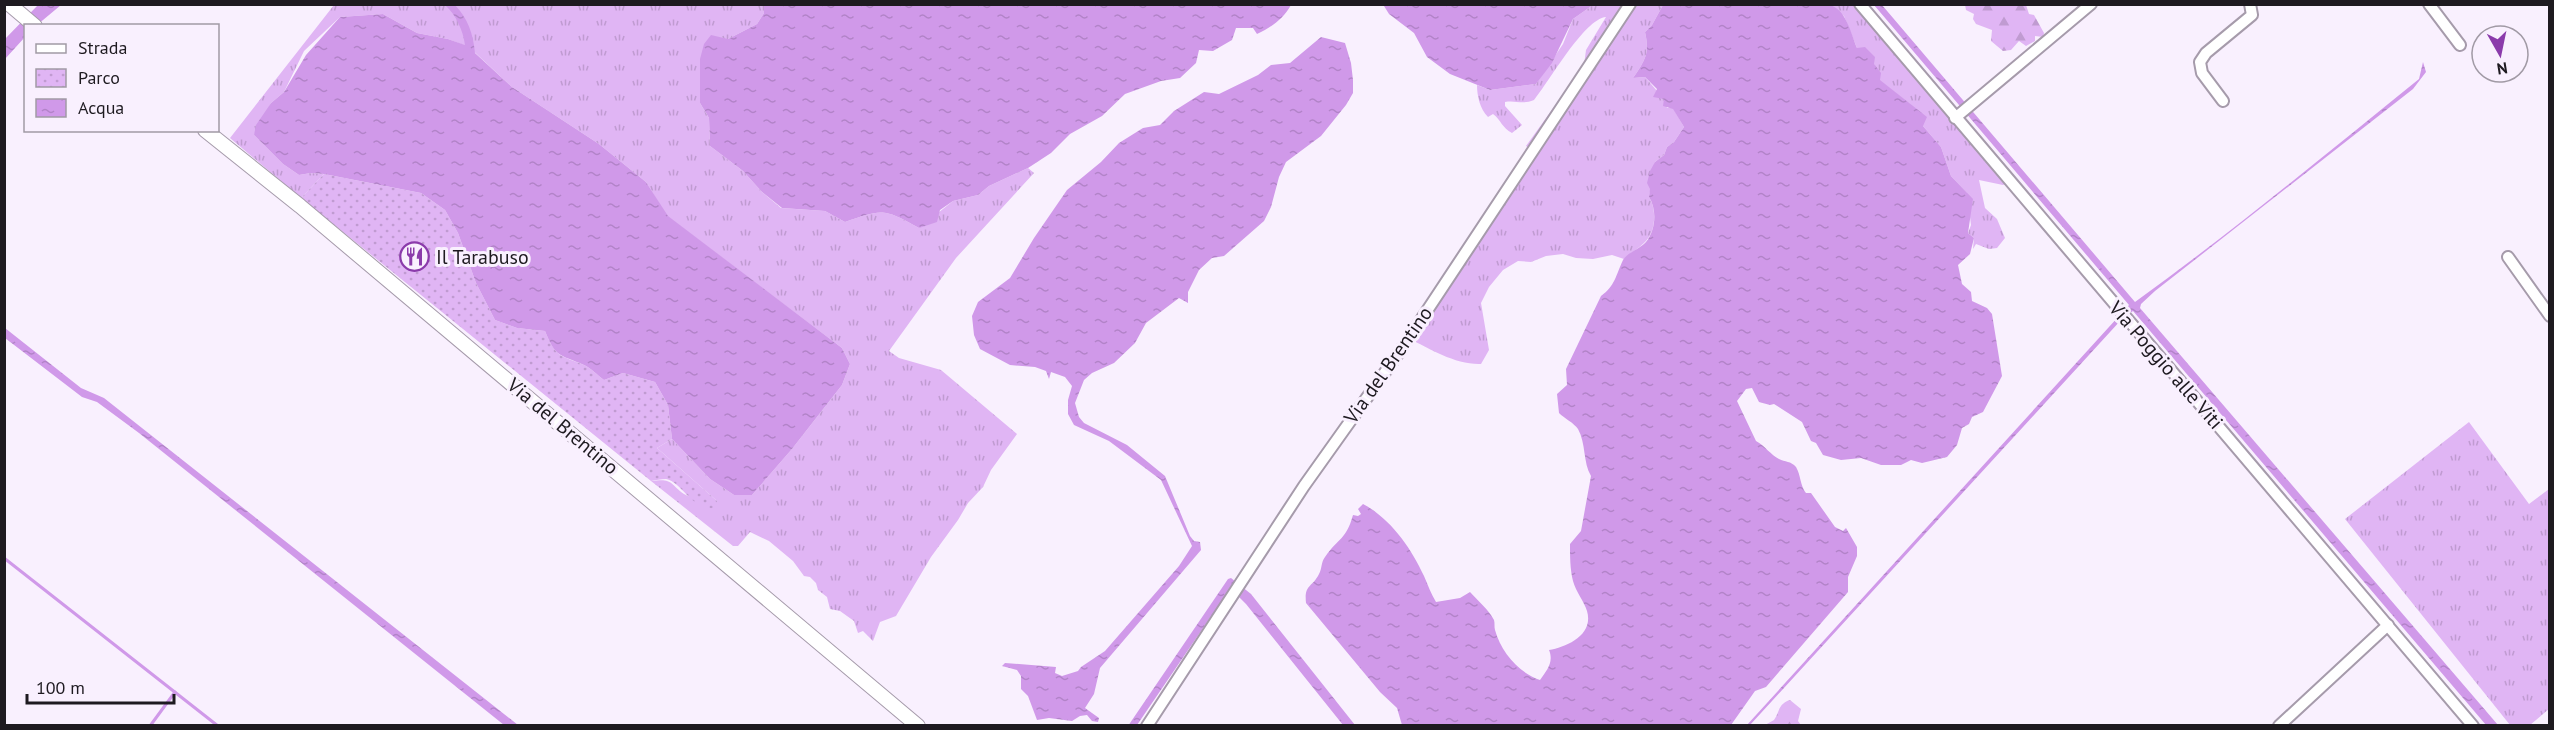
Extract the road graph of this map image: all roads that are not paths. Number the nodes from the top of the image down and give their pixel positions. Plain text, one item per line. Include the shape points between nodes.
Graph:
1 (1630, 4) edge
2 (1860, 4) edge
3 (2091, 4) edge
4 (2250, 4) edge
5 (2429, 4) edge
6 (12, 7) edge
7 (33, 24) edge
8 (2460, 45) dead end
9 (2223, 101) dead end
10 (1962, 112) junction
11 (208, 132) edge
12 (2508, 257) dead end
13 (2550, 316) edge
14 (2388, 625) junction
15 (918, 726) edge
16 (1147, 726) edge
17 (2279, 726) edge
18 (2473, 726) edge

1 - 16 street, Via del Brentino
2 - 10 street, Via Poggio alle Viti
3 - 10 street
4 - 9 street via 2252,15 2200,62 2202,73
5 - 8 street
6 - 7 street
10 - 14 street, Via Poggio alle Viti via 2118,309
11 - 15 street, Via del Brentino
12 - 13 street
14 - 17 street
14 - 18 street, Via Poggio alle Viti

